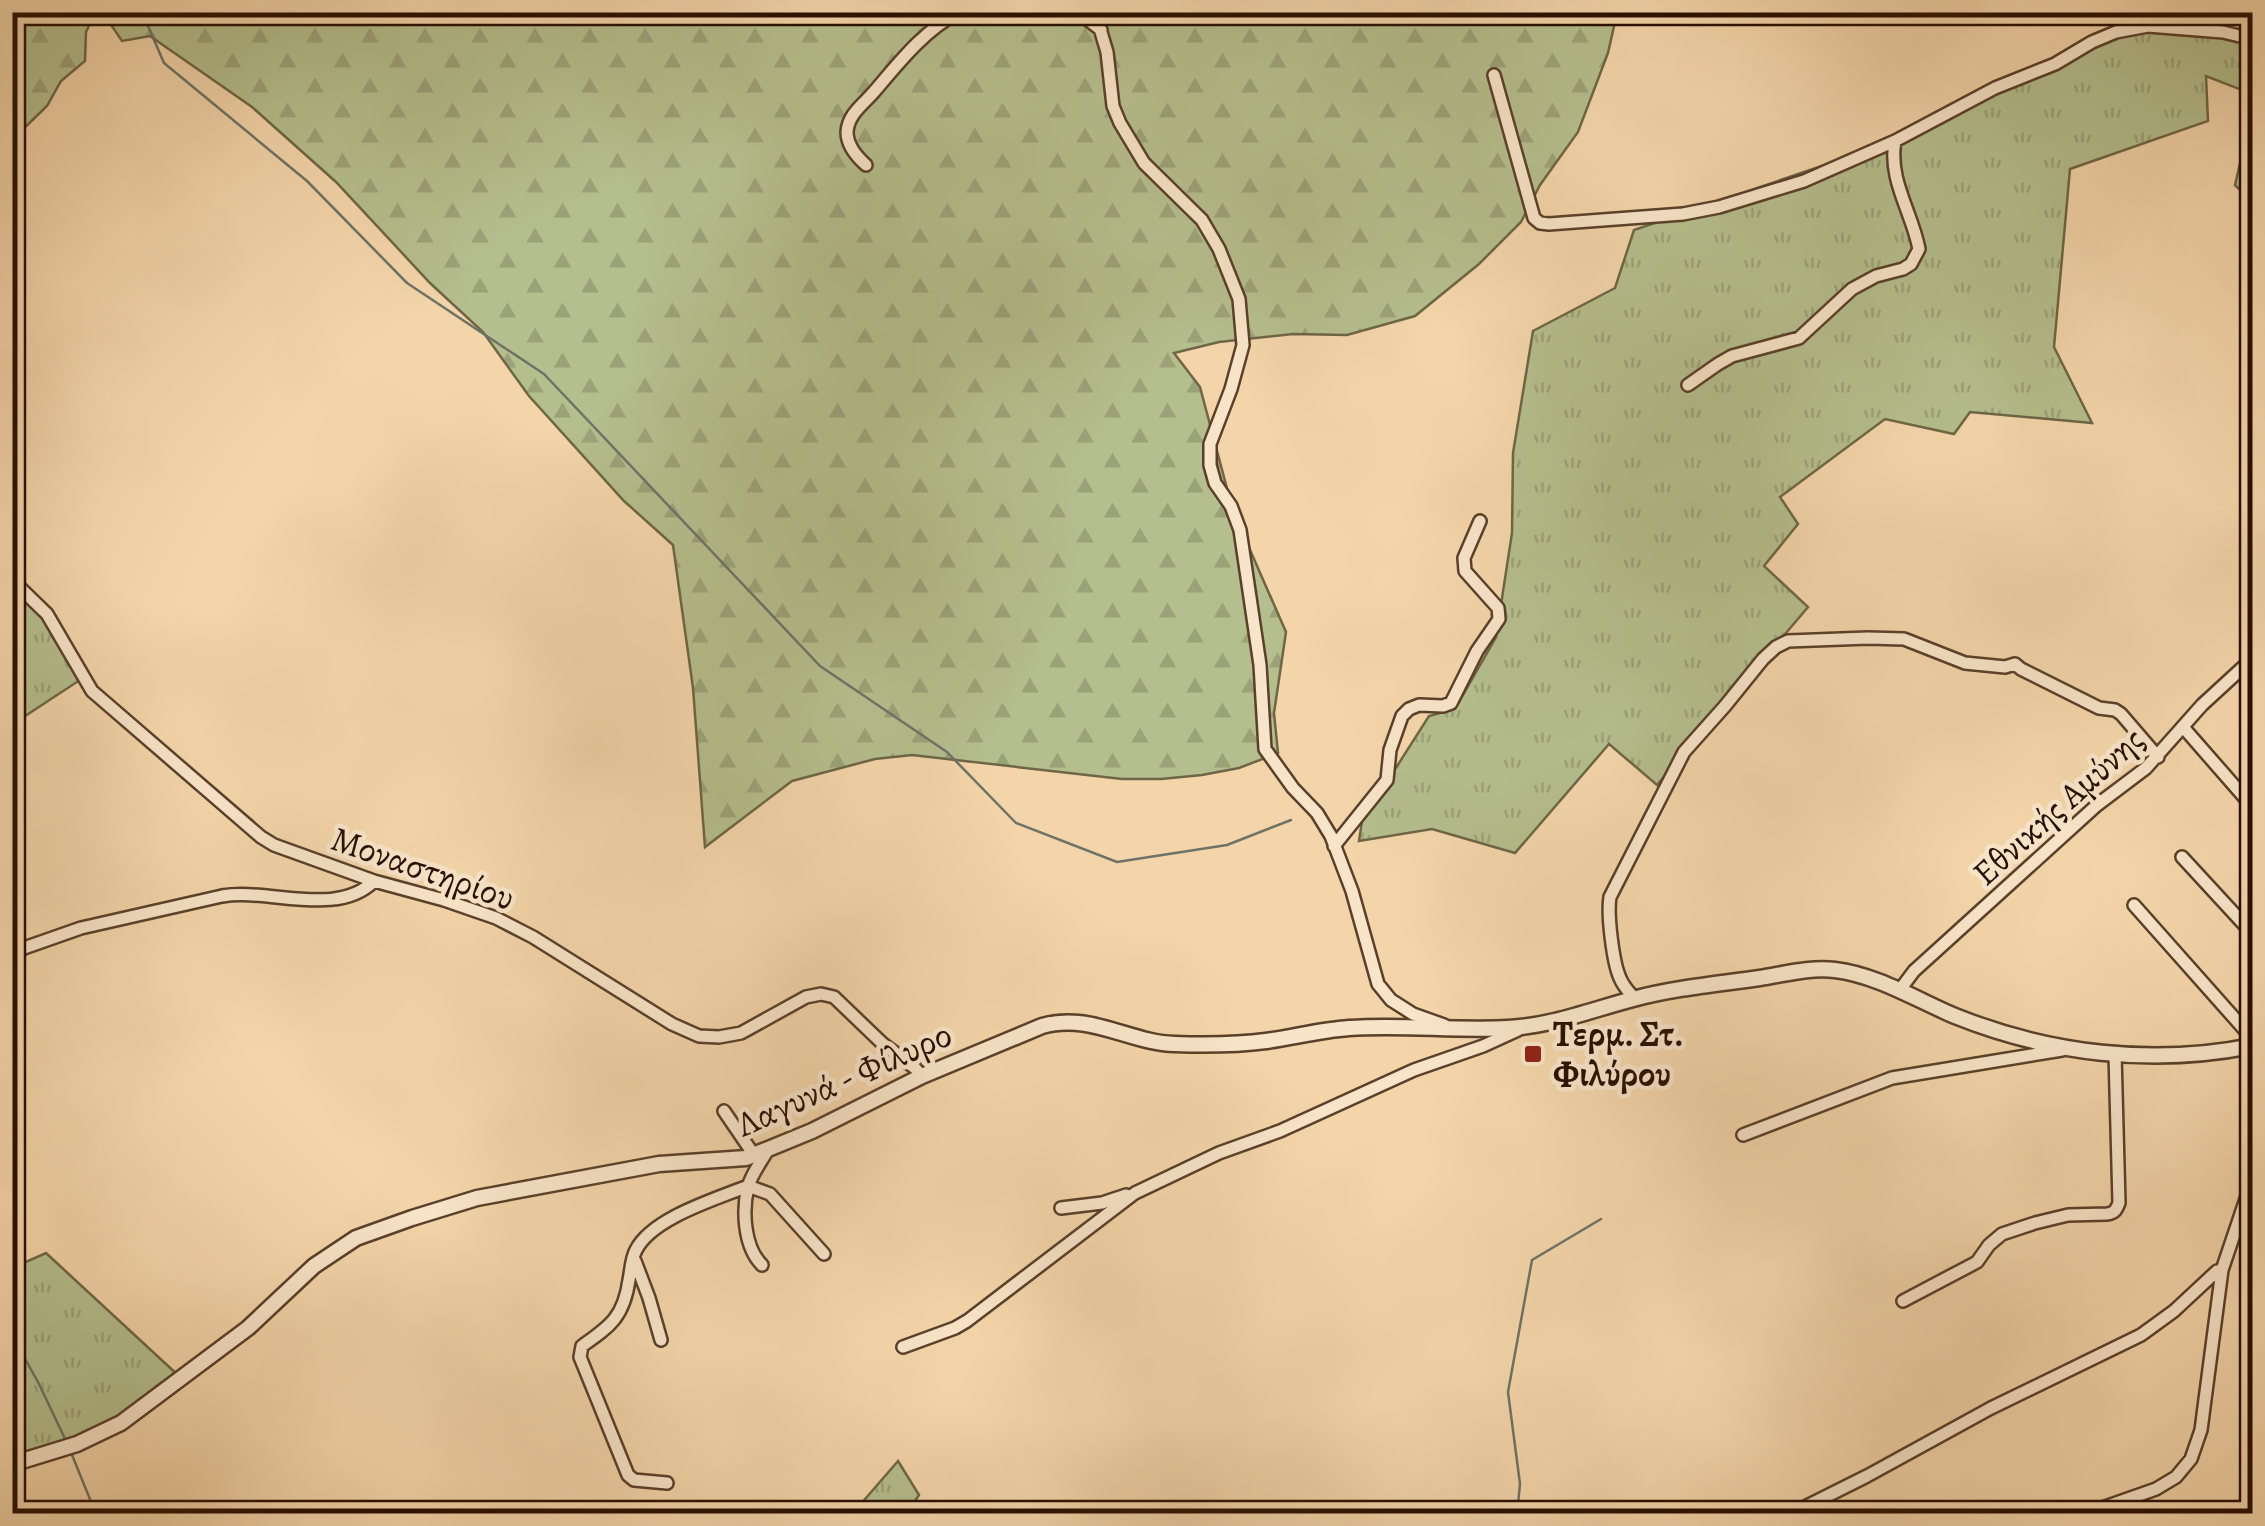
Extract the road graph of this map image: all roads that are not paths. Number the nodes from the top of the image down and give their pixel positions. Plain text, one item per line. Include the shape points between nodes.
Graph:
1 (959, 12) edge
2 (1078, 12) edge
3 (1095, 12) edge
4 (2160, 12) edge
5 (2182, 28) junction
6 (1102, 30) junction
7 (2252, 38) edge
8 (1494, 75) dead end
9 (1895, 142) junction
10 (866, 166) dead end
11 (1688, 385) dead end
12 (1480, 522) dead end
13 (12, 580) edge
14 (2252, 659) edge
15 (2183, 727) junction
16 (2158, 757) junction
17 (2252, 806) edge
18 (1334, 846) junction
19 (2182, 857) dead end
20 (374, 881) junction
21 (2134, 905) dead end
22 (2252, 933) edge
23 (12, 956) edge
24 (1899, 992) junction
25 (1634, 998) junction
26 (1526, 1026) junction
27 (1452, 1028) junction
28 (2252, 1038) edge
29 (2252, 1046) edge
30 (2066, 1049) junction
31 (2116, 1054) junction
32 (922, 1076) junction
33 (724, 1111) dead end
34 (1744, 1134) dead end
35 (761, 1153) junction
36 (2252, 1181) edge
37 (748, 1186) junction
38 (1135, 1193) junction
39 (1062, 1208) dead end
40 (824, 1254) dead end
41 (633, 1257) junction
42 (762, 1265) dead end
43 (2222, 1270) junction
44 (1902, 1301) dead end
45 (660, 1340) dead end
46 (903, 1347) dead end
47 (12, 1451) edge
48 (33, 1457) junction
49 (12, 1464) edge
50 (667, 1483) dead end
51 (1791, 1514) edge
52 (2085, 1514) edge

1 - 10 street via 921,40 854,112 847,138
2 - 6 street
3 - 6 street
4 - 5 street
5 - 7 street
5 - 9 street via 2116,32
6 - 18 street via 1120,123 1144,163 1202,220 1239,299 1244,345 1210,444 1210,465 1240,530 1265,749 1317,812
8 - 9 street via 1534,218 1549,224 1718,207 1804,181
9 - 11 street via 1893,172 1919,249 1910,264 1852,289 1799,338 1732,356
12 - 18 street via 1465,572 1498,608 1498,619 1450,703 1419,706 1402,716 1388,780
13 - 20 street, Μοναστηρίου via 47,614 92,691 260,837
14 - 15 street, Εθνικής Αμύνης
15 - 16 street, Εθνικής Αμύνης
15 - 17 street
16 - 24 street, Εθνικής Αμύνης via 2036,858
16 - 25 street via 2121,714 2015,664 1964,663 1904,639 1788,641 1762,659 1684,752 1610,898 1616,968
18 - 27 street via 1378,984 1413,1014
19 - 22 street
20 - 23 street via 337,899 222,896 82,928
20 - 32 street, Μοναστηρίου via 517,928 699,1036 741,1033 806,997 830,996
21 - 28 street
24 - 25 street, Λαγυνά - Φίλυρο via 1852,973 1820,970
24 - 30 street, Λαγυνά - Φίλυρο via 2005,1034
25 - 26 street, Λαγυνά - Φίλυρο
26 - 27 street, Λαγυνά - Φίλυρο
26 - 38 street
27 - 32 street, Λαγυνά - Φίλυρο via 1347,1028 1238,1044 1178,1044 1060,1022
29 - 31 street, Λαγυνά - Φίλυρο
30 - 31 street, Λαγυνά - Φίλυρο
30 - 34 street via 1892,1078
31 - 44 street via 2119,1202 2113,1214 2068,1215 2002,1234 1977,1262
32 - 35 street, Λαγυνά - Φίλυρο
33 - 35 street
35 - 37 street
35 - 48 street, Λαγυνά - Φίλυρο via 659,1164 477,1198 356,1238 134,1414
36 - 43 street
37 - 40 street via 770,1194
37 - 41 street via 665,1222
37 - 42 street via 747,1232
38 - 39 street
38 - 46 street via 968,1320
41 - 45 street
41 - 50 street via 622,1310 582,1346 580,1357 628,1475
43 - 51 street via 2141,1335
43 - 52 street via 2202,1430 2191,1459 2156,1489
47 - 48 street
48 - 49 street, Λαγυνά - Φίλυρο

